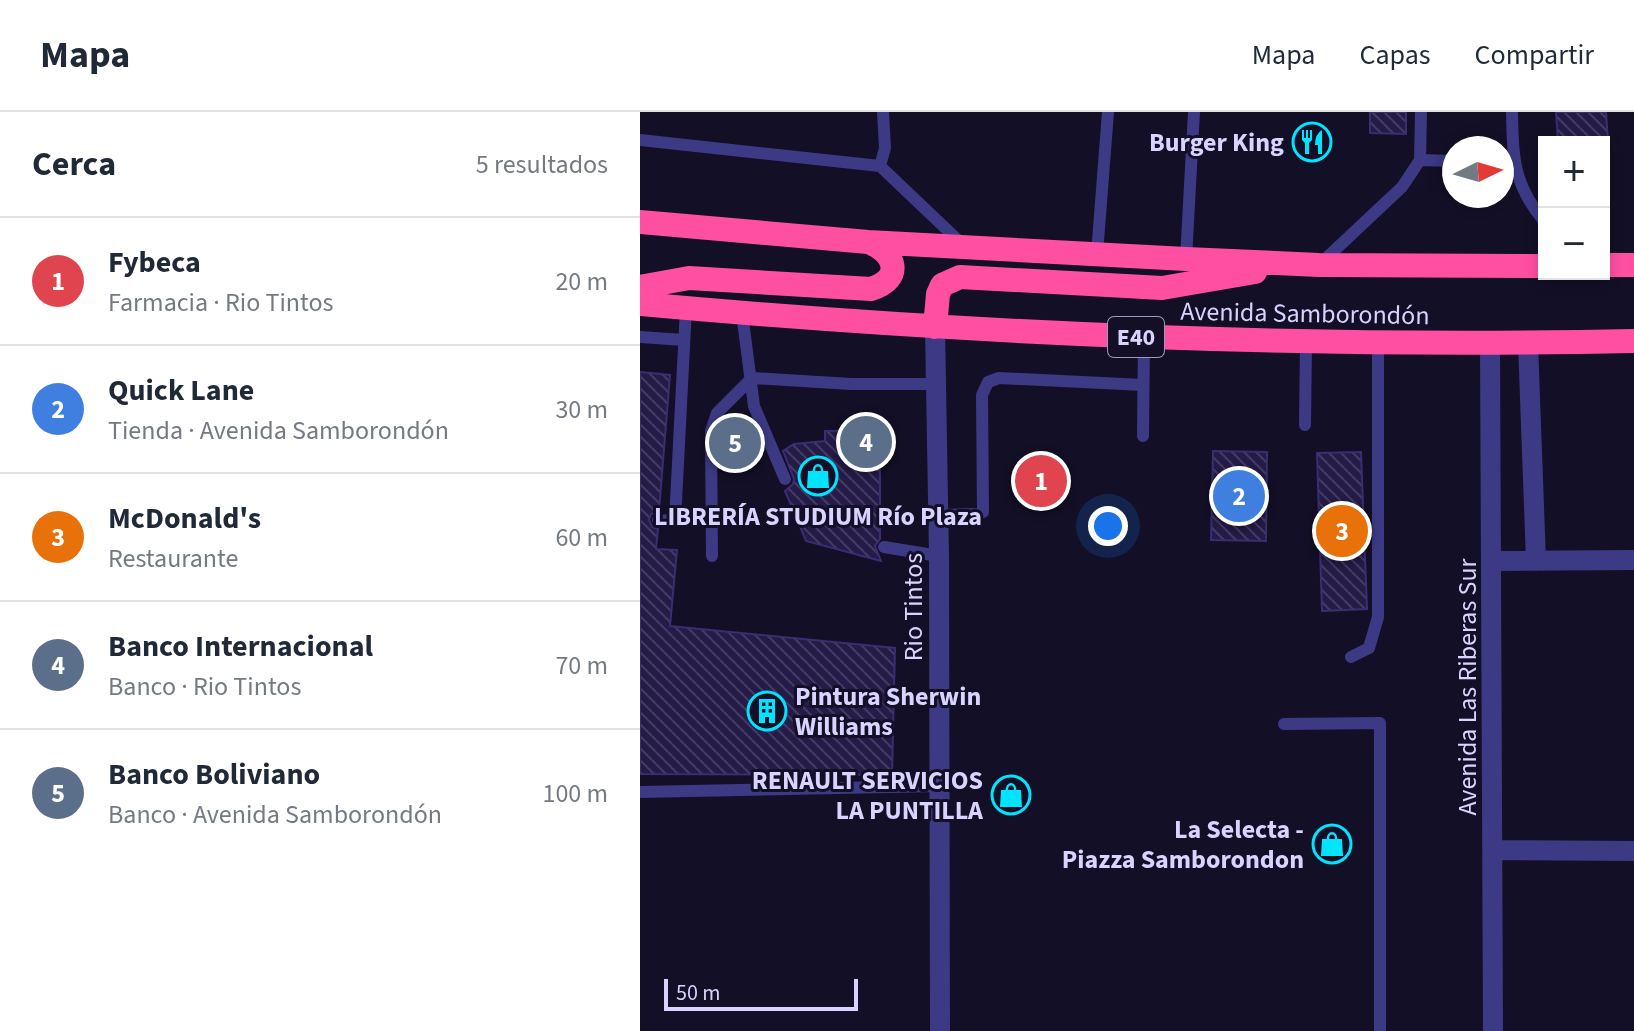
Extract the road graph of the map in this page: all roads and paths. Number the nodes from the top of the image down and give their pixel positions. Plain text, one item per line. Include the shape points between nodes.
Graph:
1 (883, 112) edge
2 (1108, 112) edge
3 (1194, 112) edge
4 (1421, 112) edge
5 (1512, 112) edge
6 (1510, 136) edge
7 (640, 140) edge
8 (1420, 160) junction
9 (1442, 161) edge
10 (880, 166) junction
11 (1514, 175) edge
12 (1538, 212) edge
13 (640, 222) edge
14 (868, 242) junction
15 (964, 246) junction
16 (1097, 254) junction
17 (1186, 259) junction
18 (1310, 265) junction
19 (1610, 265) edge
20 (1634, 265) edge
21 (1538, 266) edge
22 (640, 287) edge
23 (640, 304) edge
24 (686, 308) junction
25 (742, 313) junction
26 (935, 327) junction
27 (640, 337) edge
28 (1144, 337) junction
29 (684, 340) junction
30 (1634, 341) edge
31 (1306, 343) junction
32 (1528, 343) junction
33 (1378, 344) junction
34 (1490, 344) junction
35 (752, 378) junction
36 (937, 384) junction
37 (1143, 385) junction
38 (1305, 425) dead end
39 (1143, 436) dead end
40 (785, 479) dead end
41 (938, 515) junction
42 (658, 520) dead end
43 (884, 547) dead end
44 (712, 556) dead end
45 (939, 556) junction
46 (1634, 560) edge
47 (1493, 561) junction
48 (1536, 561) junction
49 (1351, 657) dead end
50 (1284, 724) dead end
51 (940, 786) junction
52 (640, 792) edge
53 (1493, 850) junction
54 (1634, 851) edge
55 (940, 1031) edge
56 (1380, 1031) edge
57 (1493, 1031) edge

1 - 10 lane
2 - 16 lane
3 - 17 lane
4 - 8 lane
5 - 6 lane
7 - 10 lane
8 - 9 lane
8 - 18 lane via 1402,187
10 - 15 lane
11 - 12 lane
13 - 14 highway, Avenida Samborondón
14 - 15 highway, Avenida Samborondón
14 - 22 highway via 881,247 892,265 891,277 871,289 689,278
15 - 16 highway, Avenida Samborondón
16 - 17 highway, Avenida Samborondón
17 - 18 highway, Avenida Samborondón
18 - 21 highway, Avenida Samborondón
18 - 26 highway via 1162,288 960,277 942,285
19 - 20 highway
23 - 24 highway, Avenida Samborondón / E40
24 - 25 highway, Avenida Samborondón / E40
24 - 29 lane
25 - 26 highway, Avenida Samborondón / E40
25 - 35 lane
26 - 28 highway, Avenida Samborondón / E40
26 - 36 street, Rio Tintos
27 - 29 lane
28 - 31 highway, Avenida Samborondón / E40
28 - 37 lane
29 - 42 lane via 675,521
30 - 32 highway, Avenida Samborondón / E40
31 - 33 highway, Avenida Samborondón / E40
31 - 38 lane
32 - 34 highway, Avenida Samborondón / E40
32 - 48 street
33 - 34 highway, Avenida Samborondón / E40
33 - 49 lane via 1378,617 1369,648
34 - 47 street, Avenida Las Riberas Sur
35 - 36 lane
35 - 40 lane via 754,406
35 - 44 lane via 717,413 711,431
36 - 41 street, Rio Tintos
37 - 39 lane
37 - 41 lane via 999,378 988,382 982,395 983,512
41 - 45 street, Rio Tintos
43 - 45 lane
45 - 51 street, Rio Tintos
46 - 48 street
47 - 48 street
47 - 53 street, Avenida Las Riberas Sur
50 - 56 lane via 1380,723
51 - 52 lane
51 - 55 street, Rio Tintos
53 - 54 street
53 - 57 street, Avenida Las Riberas Sur

